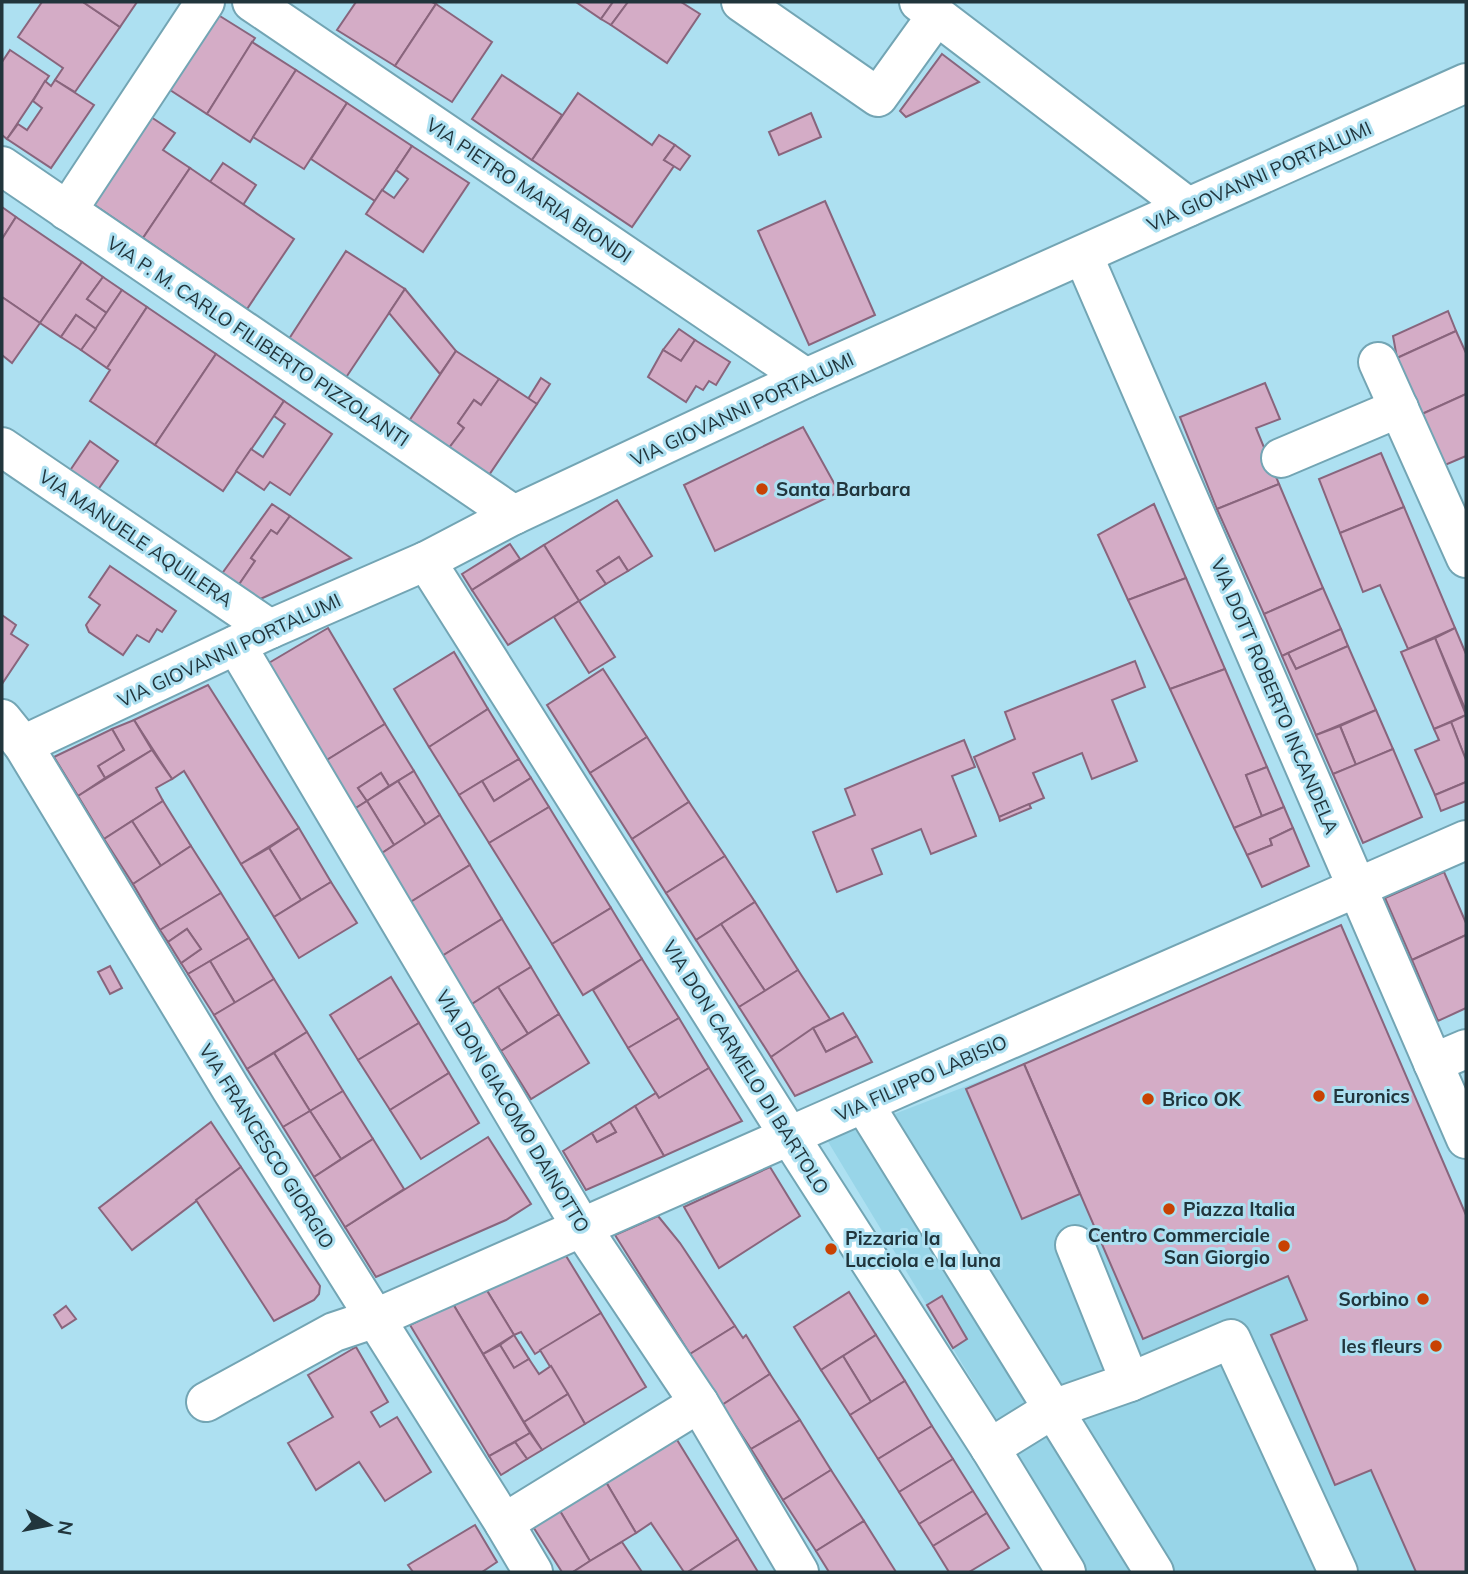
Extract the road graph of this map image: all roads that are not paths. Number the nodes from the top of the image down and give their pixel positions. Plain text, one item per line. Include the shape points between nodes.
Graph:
1 (205, 2) edge
2 (252, 2) edge
3 (741, 2) edge
4 (928, 9) edge
5 (1466, 83) edge
6 (2, 166) edge
7 (1188, 207) junction
8 (67, 211) junction
9 (1083, 255) junction
10 (1378, 362) dead end
11 (806, 378) junction
12 (1399, 408) junction
13 (2, 447) edge
14 (1281, 458) dead end
15 (514, 515) junction
16 (1466, 558) edge
17 (426, 561) junction
18 (270, 629) junction
19 (236, 645) junction
20 (12, 732) edge
21 (1466, 840) edge
22 (1358, 887) junction
23 (1450, 1056) edge
24 (864, 1104) junction
25 (790, 1137) junction
26 (1466, 1139) edge
27 (582, 1228) junction
28 (1075, 1245) dead end
29 (376, 1318) junction
30 (1130, 1381) junction
31 (206, 1402) dead end
32 (699, 1403) junction
33 (1053, 1409) junction
34 (990, 1448) junction
35 (505, 1523) junction
36 (533, 1572) edge
37 (799, 1572) edge
38 (1066, 1572) edge
39 (1154, 1572) edge
40 (1338, 1572) edge

1 - 8 street
2 - 11 street, VIA PIETRO MARIA BIONDI
3 - 4 street via 878,97
4 - 7 street
5 - 7 street, VIA GIOVANNI PORTALUMI
6 - 8 street, VIA P. M. CARLO FILIBERTO PIZZOLANTI
7 - 9 street, VIA GIOVANNI PORTALUMI
8 - 15 street, VIA P. M. CARLO FILIBERTO PIZZOLANTI
9 - 11 street, VIA GIOVANNI PORTALUMI
9 - 22 street, VIA DOTT ROBERTO INCANDELA
10 - 12 street
11 - 15 street, VIA GIOVANNI PORTALUMI
12 - 14 street
12 - 16 street
13 - 18 street, VIA MANUELE AQUILERA
15 - 17 street, VIA GIOVANNI PORTALUMI
17 - 18 street, VIA GIOVANNI PORTALUMI
17 - 25 street, VIA DON CARMELO DI BARTOLO
18 - 19 street, VIA GIOVANNI PORTALUMI
19 - 20 street, VIA GIOVANNI PORTALUMI
19 - 27 street, VIA DON GIACOMO DAINOTTO
20 - 29 street, VIA FRANCESCO GIORGIO
21 - 22 street, VIA FILIPPO LABISIO
22 - 23 street, VIA DOTT ROBERTO INCANDELA
22 - 24 street, VIA FILIPPO LABISIO
23 - 26 street, VIA DOTT ROBERTO INCANDELA
24 - 25 street, VIA FILIPPO LABISIO
24 - 33 street
25 - 27 street, VIA FILIPPO LABISIO
25 - 34 street, VIA DON CARMELO DI BARTOLO
27 - 29 street, VIA FILIPPO LABISIO
27 - 32 street, VIA DON GIACOMO DAINOTTO
28 - 30 street
29 - 31 street, VIA FILIPPO LABISIO via 334,1332
29 - 35 street, VIA FRANCESCO GIORGIO
30 - 33 street
30 - 40 street via 1231,1339
32 - 35 street
32 - 37 street, VIA DON GIACOMO DAINOTTO
33 - 34 street
33 - 39 street
34 - 38 street, VIA DON CARMELO DI BARTOLO
35 - 36 street, VIA FRANCESCO GIORGIO

